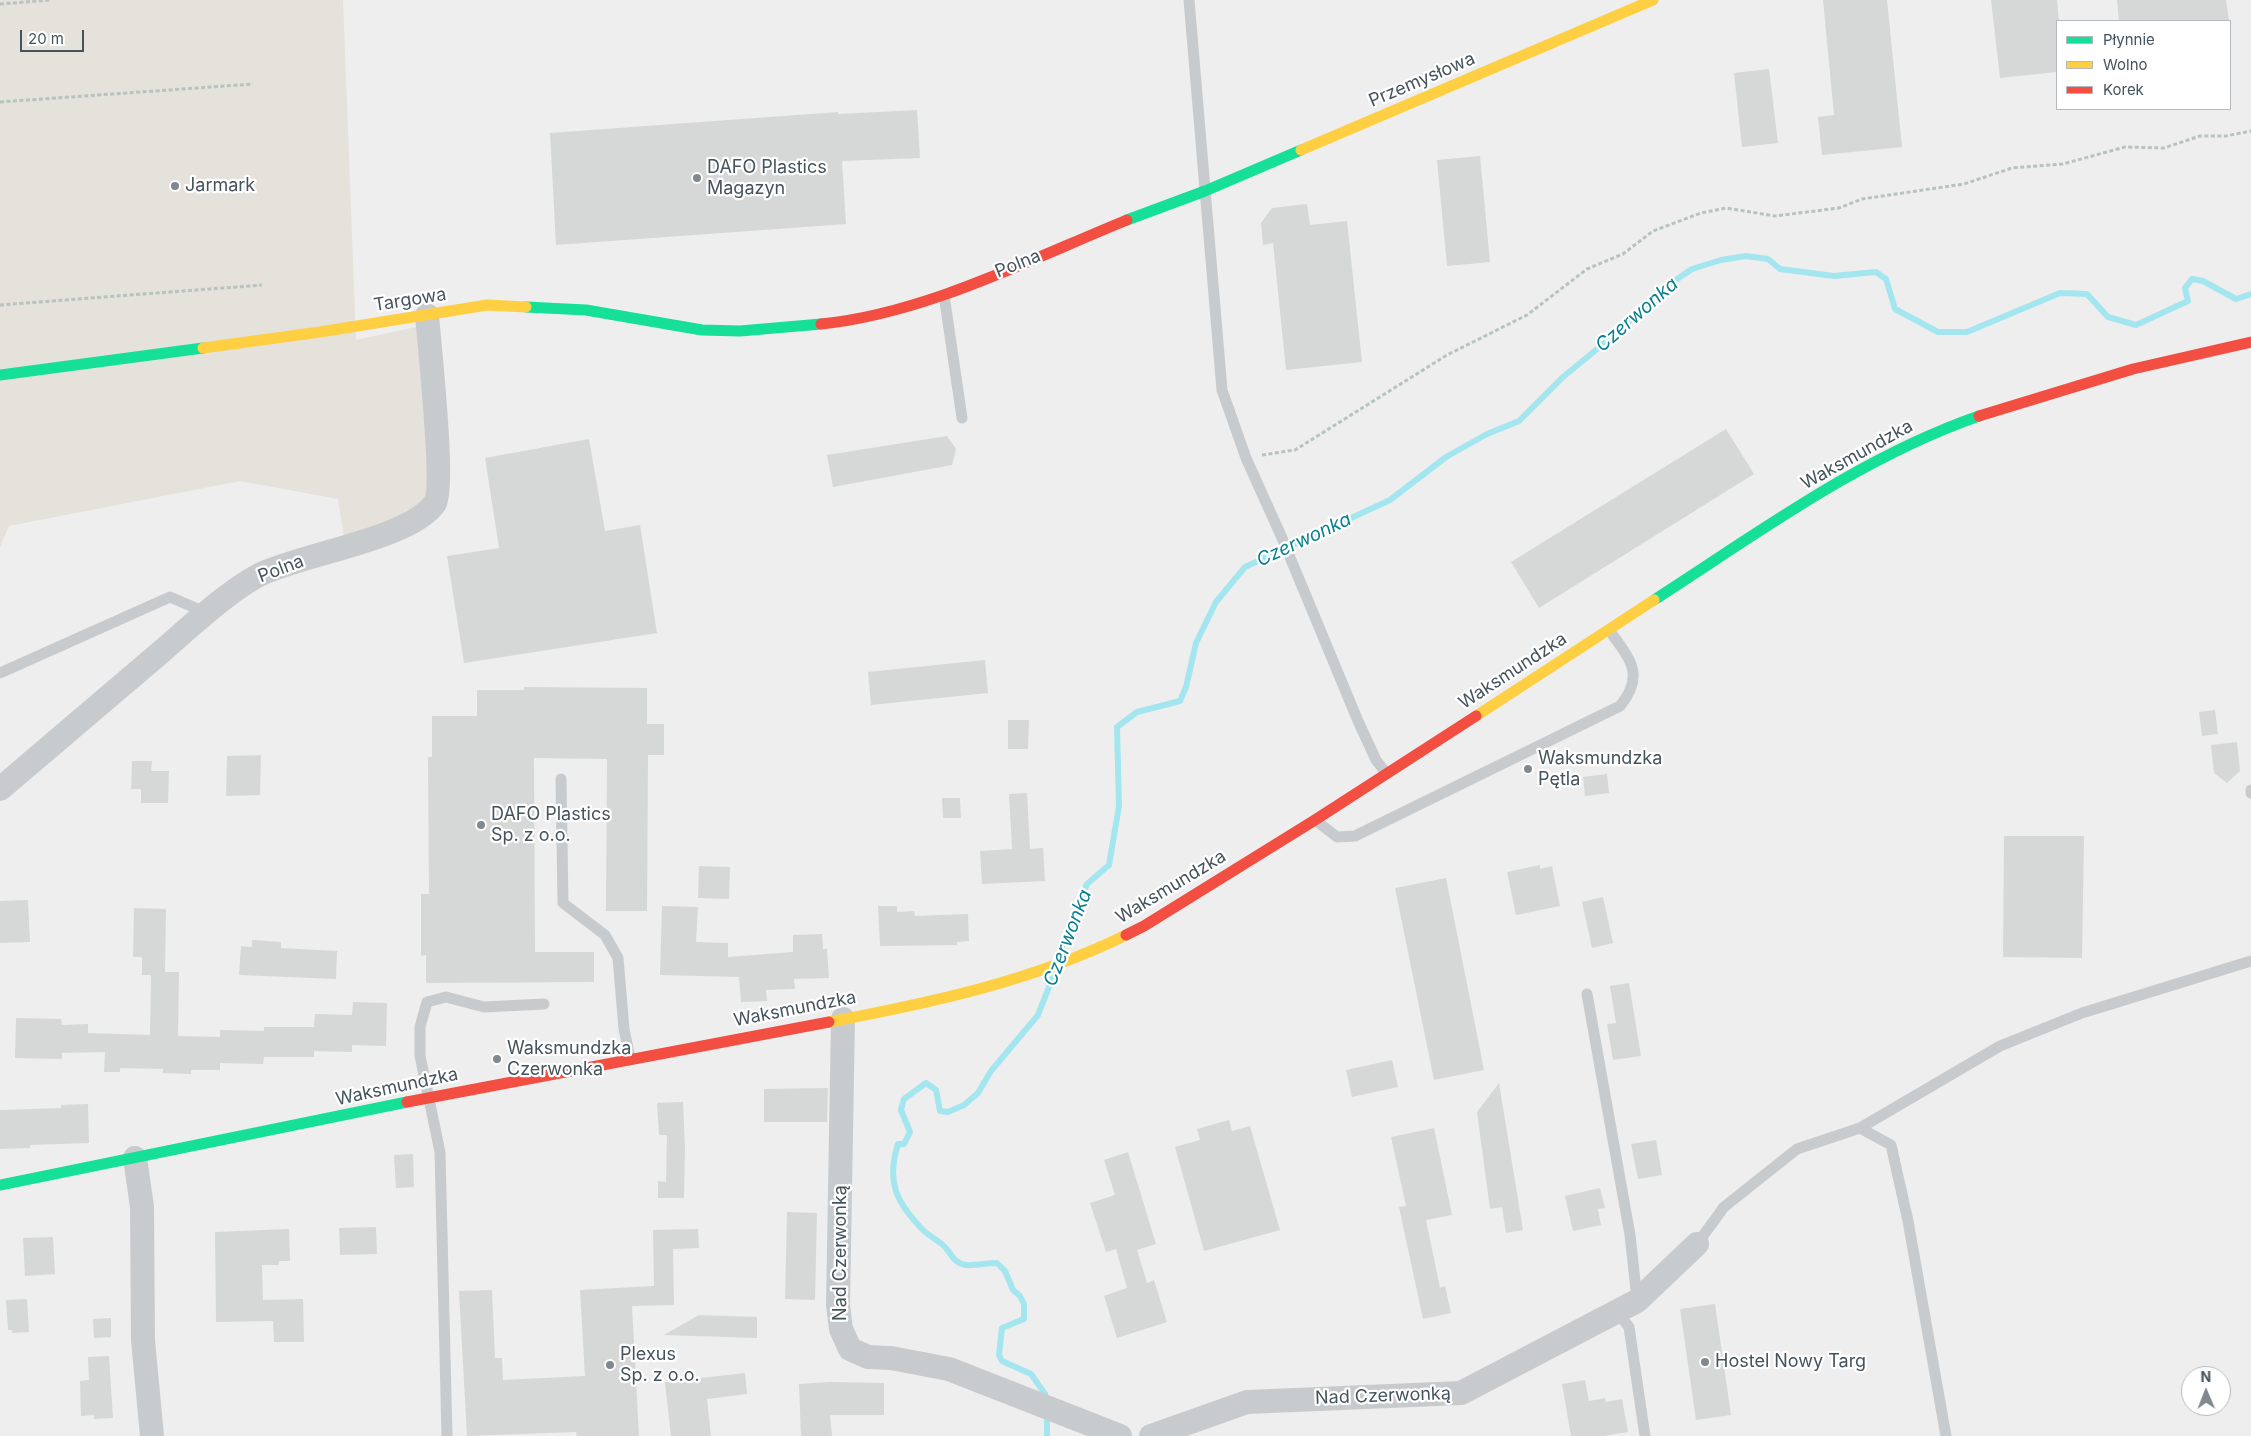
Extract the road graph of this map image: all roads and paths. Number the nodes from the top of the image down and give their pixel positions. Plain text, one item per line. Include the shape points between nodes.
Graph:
1 (50, 0) edge
2 (1189, 0) edge
3 (1653, 0) edge
4 (0, 4) edge
5 (253, 84) dead end
6 (0, 102) edge
7 (2251, 131) edge
8 (1205, 191) junction
9 (262, 285) dead end
10 (944, 295) junction
11 (0, 305) edge
12 (427, 315) junction
13 (826, 324) joint
14 (2251, 342) edge
15 (0, 375) edge
16 (962, 418) dead end
17 (1246, 458) junction
18 (207, 612) junction
19 (1608, 630) junction
20 (0, 673) edge
21 (1386, 773) junction
22 (561, 779) dead end
23 (0, 789) edge
24 (1315, 820) junction
25 (2251, 960) edge
26 (1587, 994) dead end
27 (544, 1004) dead end
28 (843, 1019) junction
29 (630, 1058) junction
30 (428, 1098) junction
31 (1860, 1128) junction
32 (135, 1158) junction
33 (0, 1185) edge
34 (1697, 1244) joint
35 (1637, 1301) junction
36 (1616, 1311) junction
37 (152, 1436) edge
38 (447, 1436) edge
39 (1120, 1436) edge
40 (1151, 1436) edge
41 (1645, 1436) edge
42 (1946, 1436) edge

1 - 4 path
2 - 8 lane
3 - 8 street, Przemysłowa
5 - 6 path
7 - 17 path via 2226,136 2200,136 2164,148 2125,148 2064,164 2012,168 1964,184 1862,199 1839,208 1775,216 1726,208 1701,213 1653,231 1623,254 1587,269 1527,315 1447,355 1295,450
8 - 10 street, Polna via 1160,206
8 - 17 lane via 1222,390
9 - 11 path
10 - 13 street, Polna
10 - 16 lane
12 - 13 street, Targowa via 487,305 586,310 702,330 740,331
12 - 15 street, Targowa
12 - 18 street, Polna via 436,414 436,501 420,519 402,527 279,566 258,576
14 - 19 street, Waksmundzka via 2097,379 2006,407 1909,444 1818,495
17 - 21 lane via 1358,721 1376,760
18 - 20 lane via 170,597
18 - 23 street, Polna
19 - 21 street, Waksmundzka
19 - 24 lane via 1629,658 1634,671 1629,696 1620,706 1355,836 1337,837
21 - 24 street, Waksmundzka
22 - 29 lane via 563,903 605,934 618,958 624,1029
24 - 28 street, Waksmundzka via 1144,926 1078,956 986,988
25 - 31 lane via 2082,1013 2000,1046
26 - 35 lane via 1630,1235
27 - 30 lane via 484,1007 446,997 427,1002 420,1027 420,1056
28 - 29 street, Waksmundzka
28 - 39 street, Nad Czerwonką via 838,1305 841,1329 850,1349 868,1357 949,1369
29 - 30 street, Waksmundzka
30 - 32 street, Waksmundzka
30 - 38 lane via 440,1152
31 - 34 lane via 1797,1149 1724,1207
31 - 42 lane via 1891,1145 1908,1221
32 - 33 street, Waksmundzka
32 - 37 street via 142,1207 143,1340
34 - 35 street, Nad Czerwonką
35 - 36 street, Nad Czerwonką
36 - 40 street, Nad Czerwonką via 1461,1393 1247,1402
36 - 41 lane via 1629,1327

